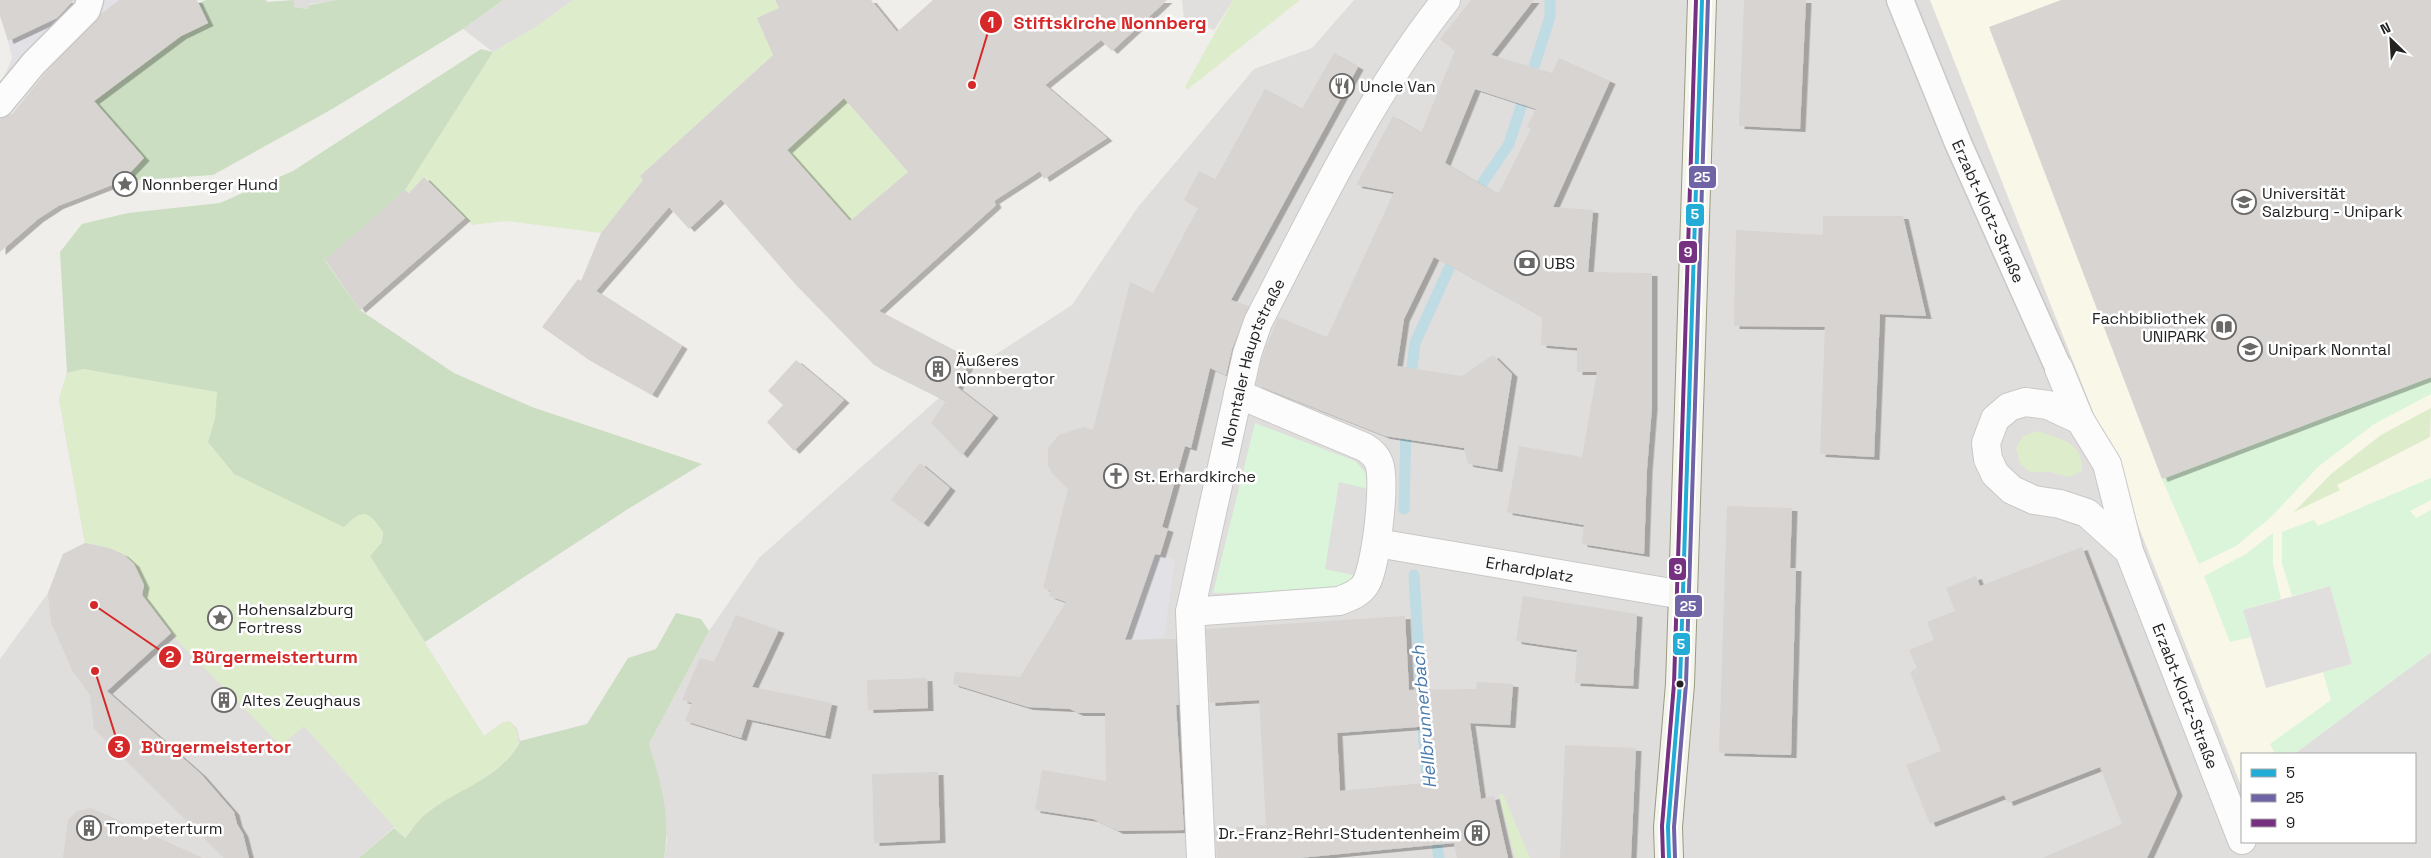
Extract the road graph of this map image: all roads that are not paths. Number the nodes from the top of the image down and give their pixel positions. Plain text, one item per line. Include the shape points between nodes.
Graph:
1 (90, 0) edge
2 (1446, 0) edge
3 (1702, 0) edge
4 (1900, 0) edge
5 (0, 104) edge
6 (2058, 369) joint
7 (1238, 394) junction
8 (2080, 420) junction
9 (1377, 543) junction
10 (2129, 551) junction
11 (1683, 595) junction
12 (1190, 612) junction
13 (2241, 836) edge
14 (2244, 843) edge
15 (1201, 858) edge
16 (1669, 858) edge
17 (2249, 858) edge

1 - 5 street via 87,10 34,63
2 - 7 street, Nonntaler Hauptstraße via 1370,108 1322,198 1258,322
3 - 11 main road
4 - 6 street, Erzabt-Klotz-Straße via 1958,143
6 - 8 street, Erzabt-Klotz-Straße
7 - 9 street via 1374,454 1382,473
7 - 12 street, Nonntaler Hauptstraße
8 - 10 street, Erzabt-Klotz-Straße via 2107,464
8 - 10 street, Erzabt-Klotz-Straße via 2048,405 2025,402 2009,407 1995,419 1986,443 1988,459 1995,474 2012,490 2034,500 2087,513
9 - 11 street, Erhardplatz
9 - 12 street via 1367,583 1361,591 1339,601
10 - 13 street, Erzabt-Klotz-Straße
11 - 16 main road via 1680,684 1668,827
12 - 15 street, Nonntaler Hauptstraße
14 - 17 street, Erzabt-Klotz-Straße

